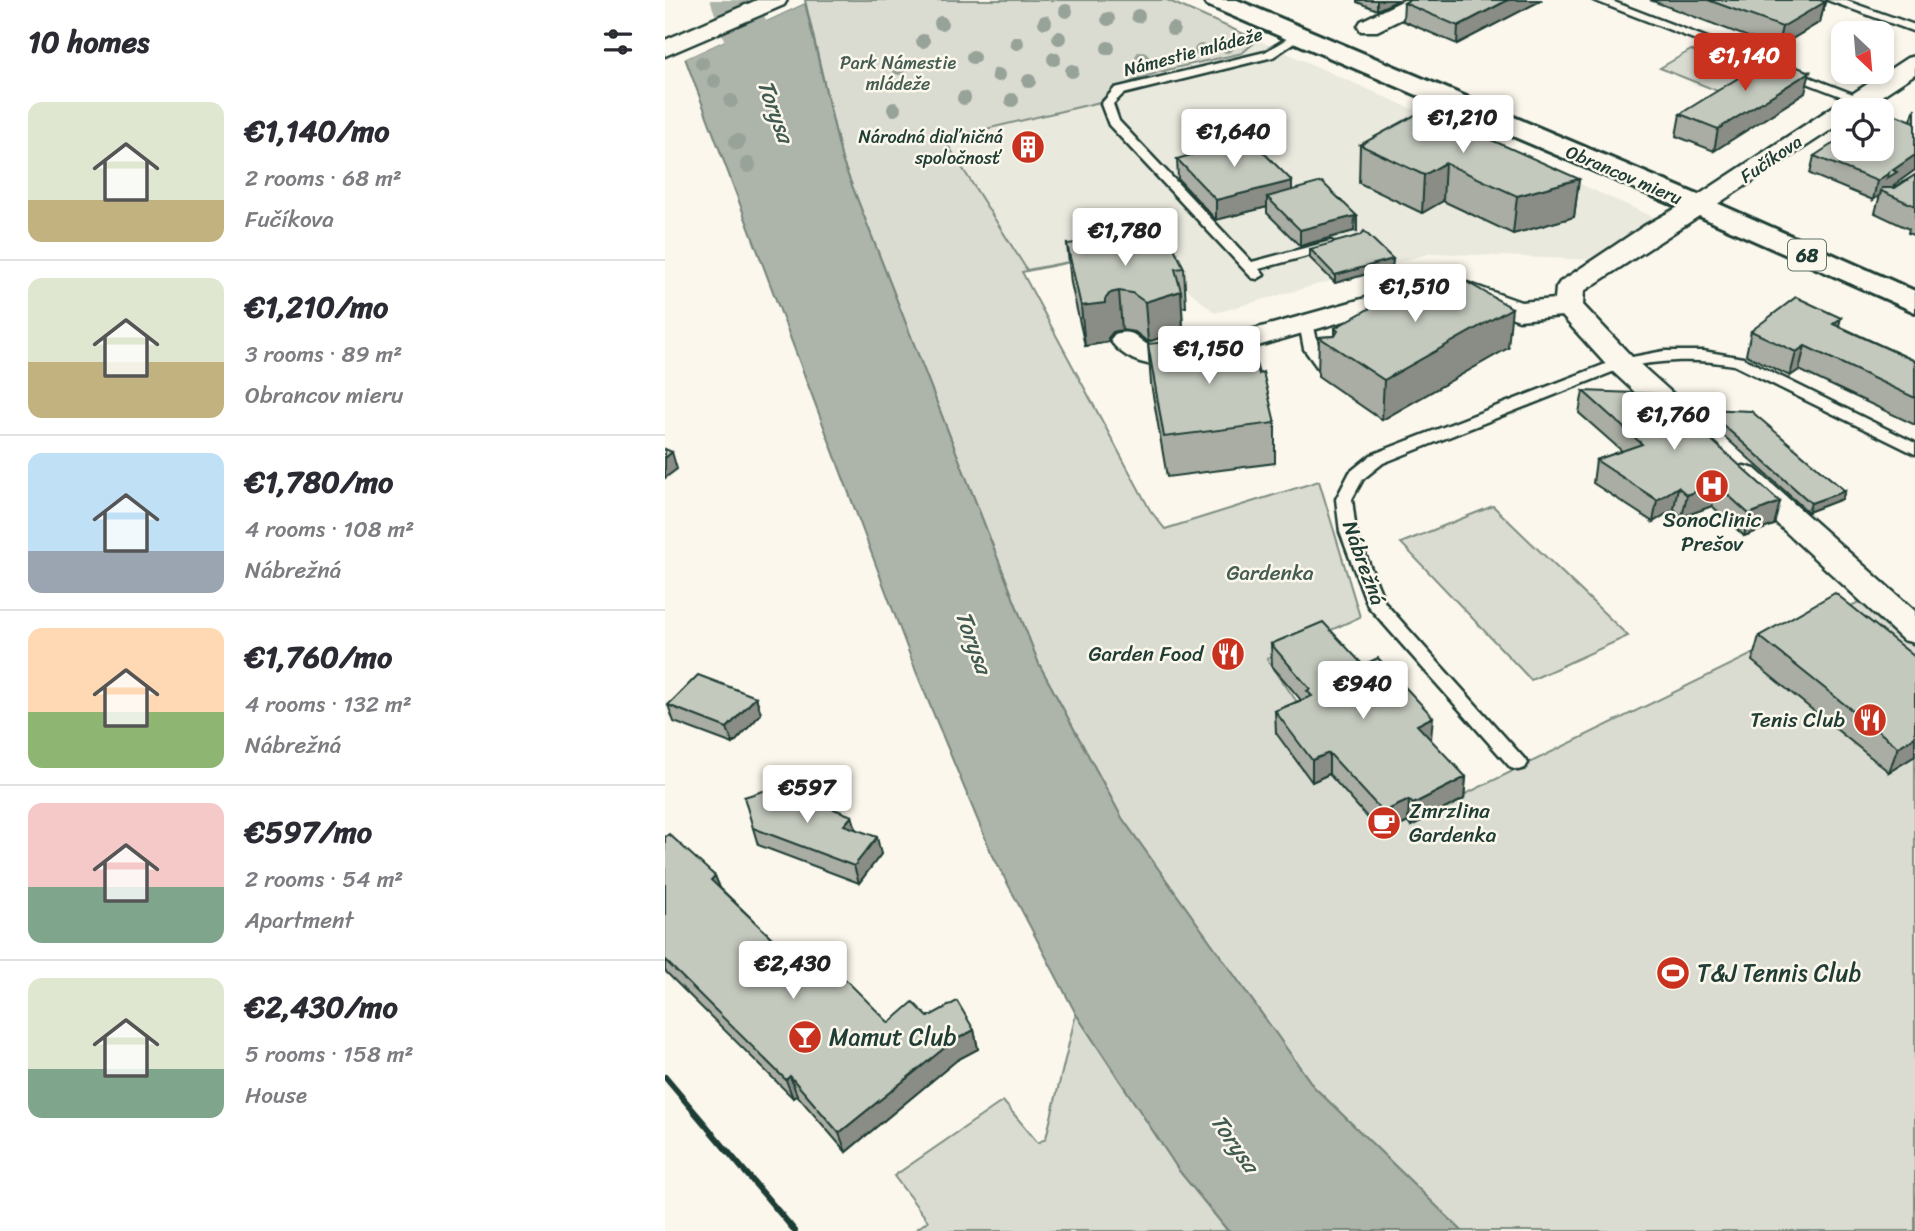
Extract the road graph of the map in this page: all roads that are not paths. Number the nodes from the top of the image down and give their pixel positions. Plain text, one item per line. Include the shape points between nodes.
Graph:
1 (776, 0) edge
2 (1216, 0) edge
3 (1422, 0) edge
4 (1599, 0) edge
5 (1833, 0) edge
6 (1369, 26) dead end
7 (1915, 29) edge
8 (1299, 36) junction
9 (665, 49) edge
10 (1915, 63) edge
11 (1864, 98) edge
12 (1831, 100) edge
13 (1831, 120) edge
14 (1700, 206) junction
15 (1342, 242) edge
16 (1915, 303) edge
17 (1569, 307) junction
18 (1306, 323) junction
19 (1125, 340) edge
20 (1621, 363) junction
21 (1327, 371) dead end
22 (1915, 449) edge
23 (1915, 631) edge
24 (1518, 763) dead end

1 - 9 street
2 - 8 main road, Obrancov mieru / 68
3 - 6 street
4 - 12 lane
5 - 7 lane
8 - 14 main road, Obrancov mieru / 68
8 - 15 lane, Námestie mládeže via 1269,55 1119,91 1107,104 1113,122 1254,271
10 - 11 street, Fučíkova
13 - 14 street, Fučíkova
14 - 16 main road, Obrancov mieru / 68
14 - 17 street via 1579,280 1570,288
17 - 18 street via 1520,311 1437,286
17 - 20 street
18 - 19 street via 1192,362 1144,356
18 - 21 lane via 1312,356
20 - 22 lane, Nábrežná via 1664,355 1738,361
20 - 23 street
20 - 24 lane, Nábrežná via 1377,459 1356,476 1344,499 1348,531 1377,606

